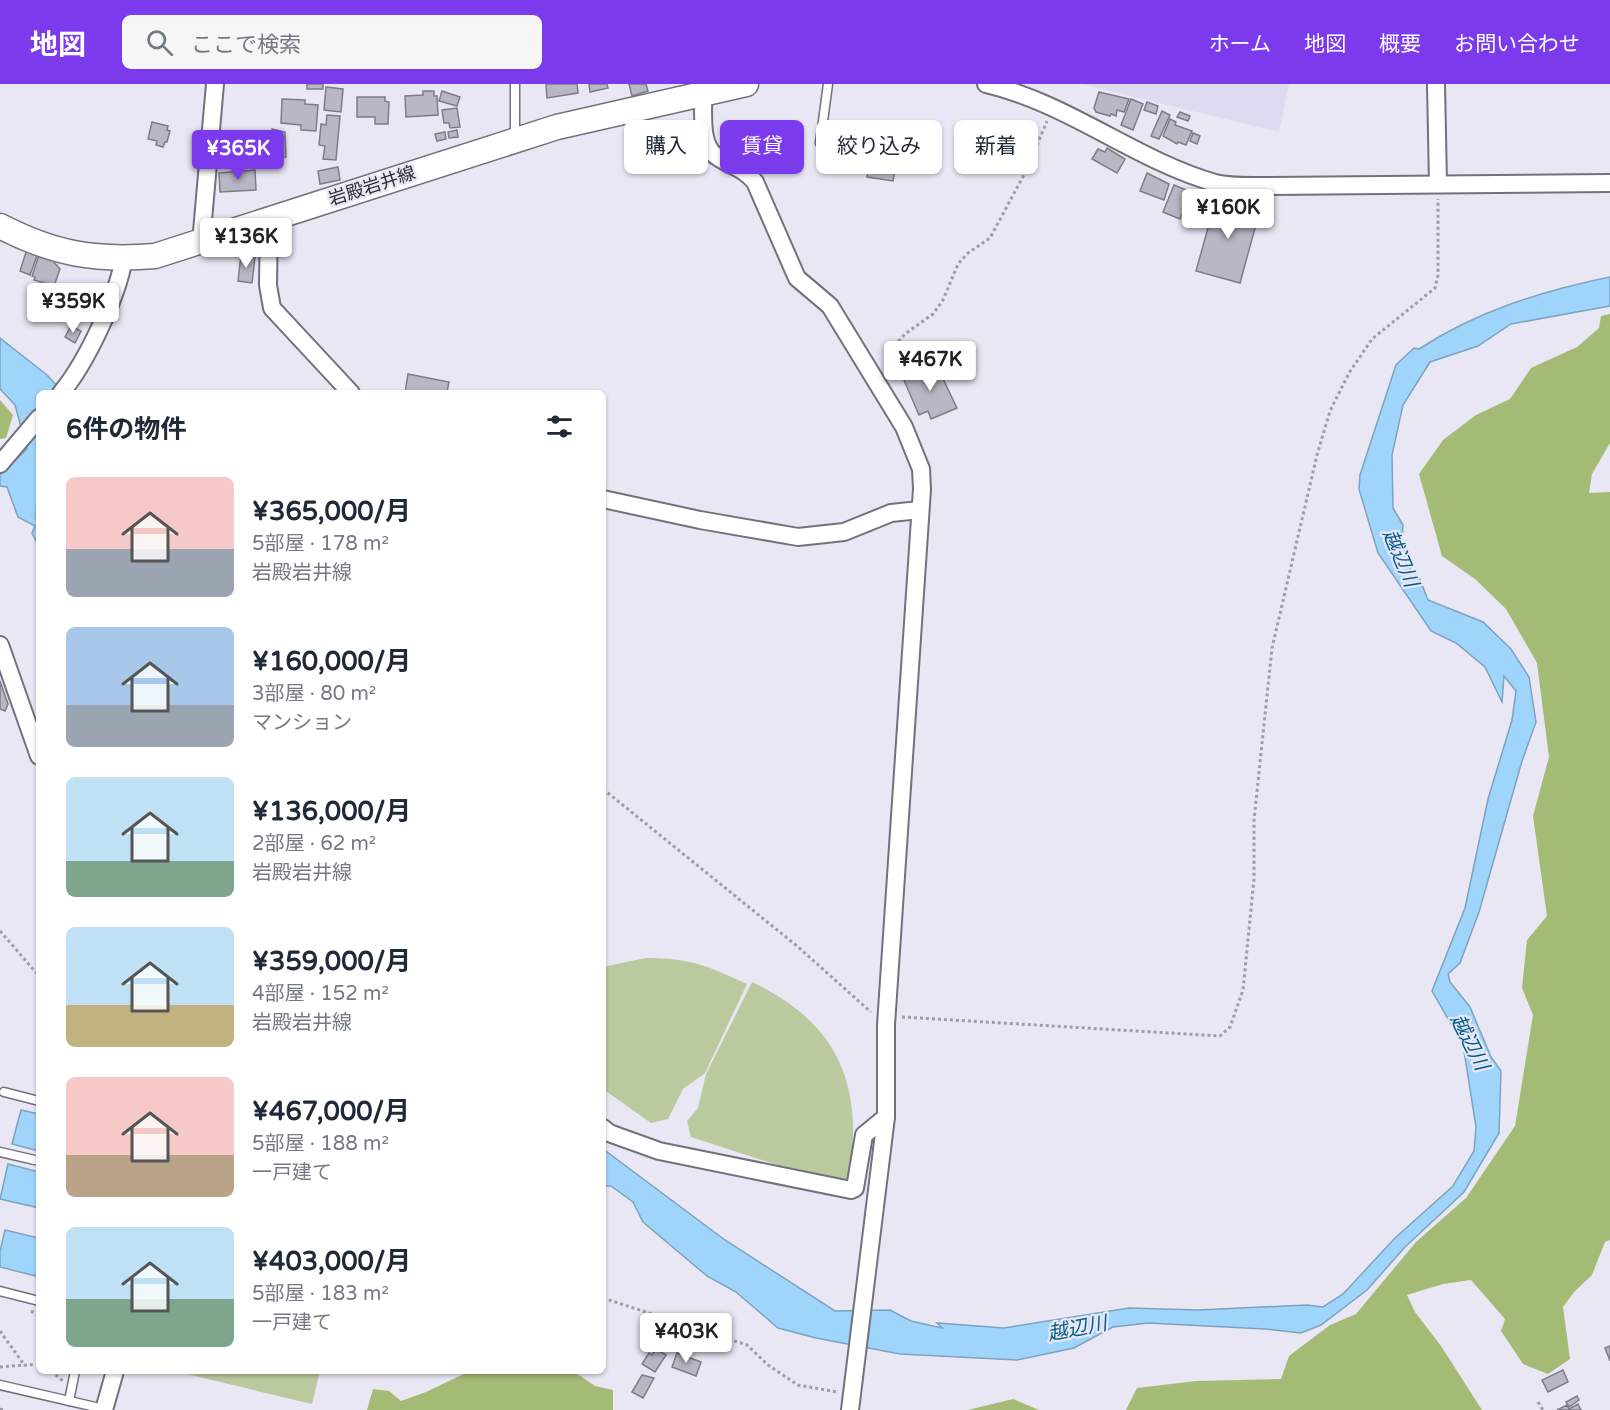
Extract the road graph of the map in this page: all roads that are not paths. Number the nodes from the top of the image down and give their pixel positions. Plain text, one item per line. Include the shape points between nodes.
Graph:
1 (215, 84) edge
2 (515, 84) edge
3 (746, 84) edge
4 (828, 84) edge
5 (986, 84) edge
6 (1436, 84) edge
7 (707, 90) edge
8 (823, 120) edge
9 (515, 140) junction
10 (1610, 183) edge
11 (1438, 184) junction
12 (269, 218) junction
13 (0, 226) edge
14 (201, 243) junction
15 (124, 258) junction
16 (65, 388) edge
17 (348, 390) edge
18 (36, 422) edge
19 (0, 464) edge
20 (606, 500) edge
21 (920, 510) junction
22 (0, 645) edge
23 (36, 747) edge
24 (4, 1092) dead end
25 (36, 1100) edge
26 (886, 1117) junction
27 (606, 1130) edge
28 (0, 1152) edge
29 (36, 1160) edge
30 (0, 1291) edge
31 (36, 1300) edge
32 (74, 1374) edge
33 (114, 1374) edge
34 (0, 1385) edge
35 (69, 1401) junction
36 (851, 1402) edge
37 (104, 1409) edge

1 - 14 street
2 - 9 lane
3 - 7 main road, 岩殿岩井線
4 - 8 lane
5 - 11 street via 1054,108 1182,171 1218,184
6 - 11 street
7 - 9 main road, 岩殿岩井線
7 - 21 street via 705,138 710,150 747,171 755,182 797,278 830,306 904,426 921,469
9 - 12 main road, 岩殿岩井線
10 - 11 street
12 - 14 main road, 岩殿岩井線
12 - 17 street via 268,285 272,308
13 - 15 main road, 岩殿岩井線 via 43,245 82,256
14 - 15 main road, 岩殿岩井線 via 155,256
15 - 16 street via 121,275 82,364
18 - 19 street
20 - 21 street via 798,537 844,532 891,513
21 - 26 street via 887,1021
22 - 23 street
24 - 25 lane
26 - 27 street via 864,1135 855,1188 851,1190 660,1151
26 - 36 street
28 - 29 lane
30 - 31 lane
32 - 35 lane
33 - 37 street
34 - 35 lane
35 - 37 lane

